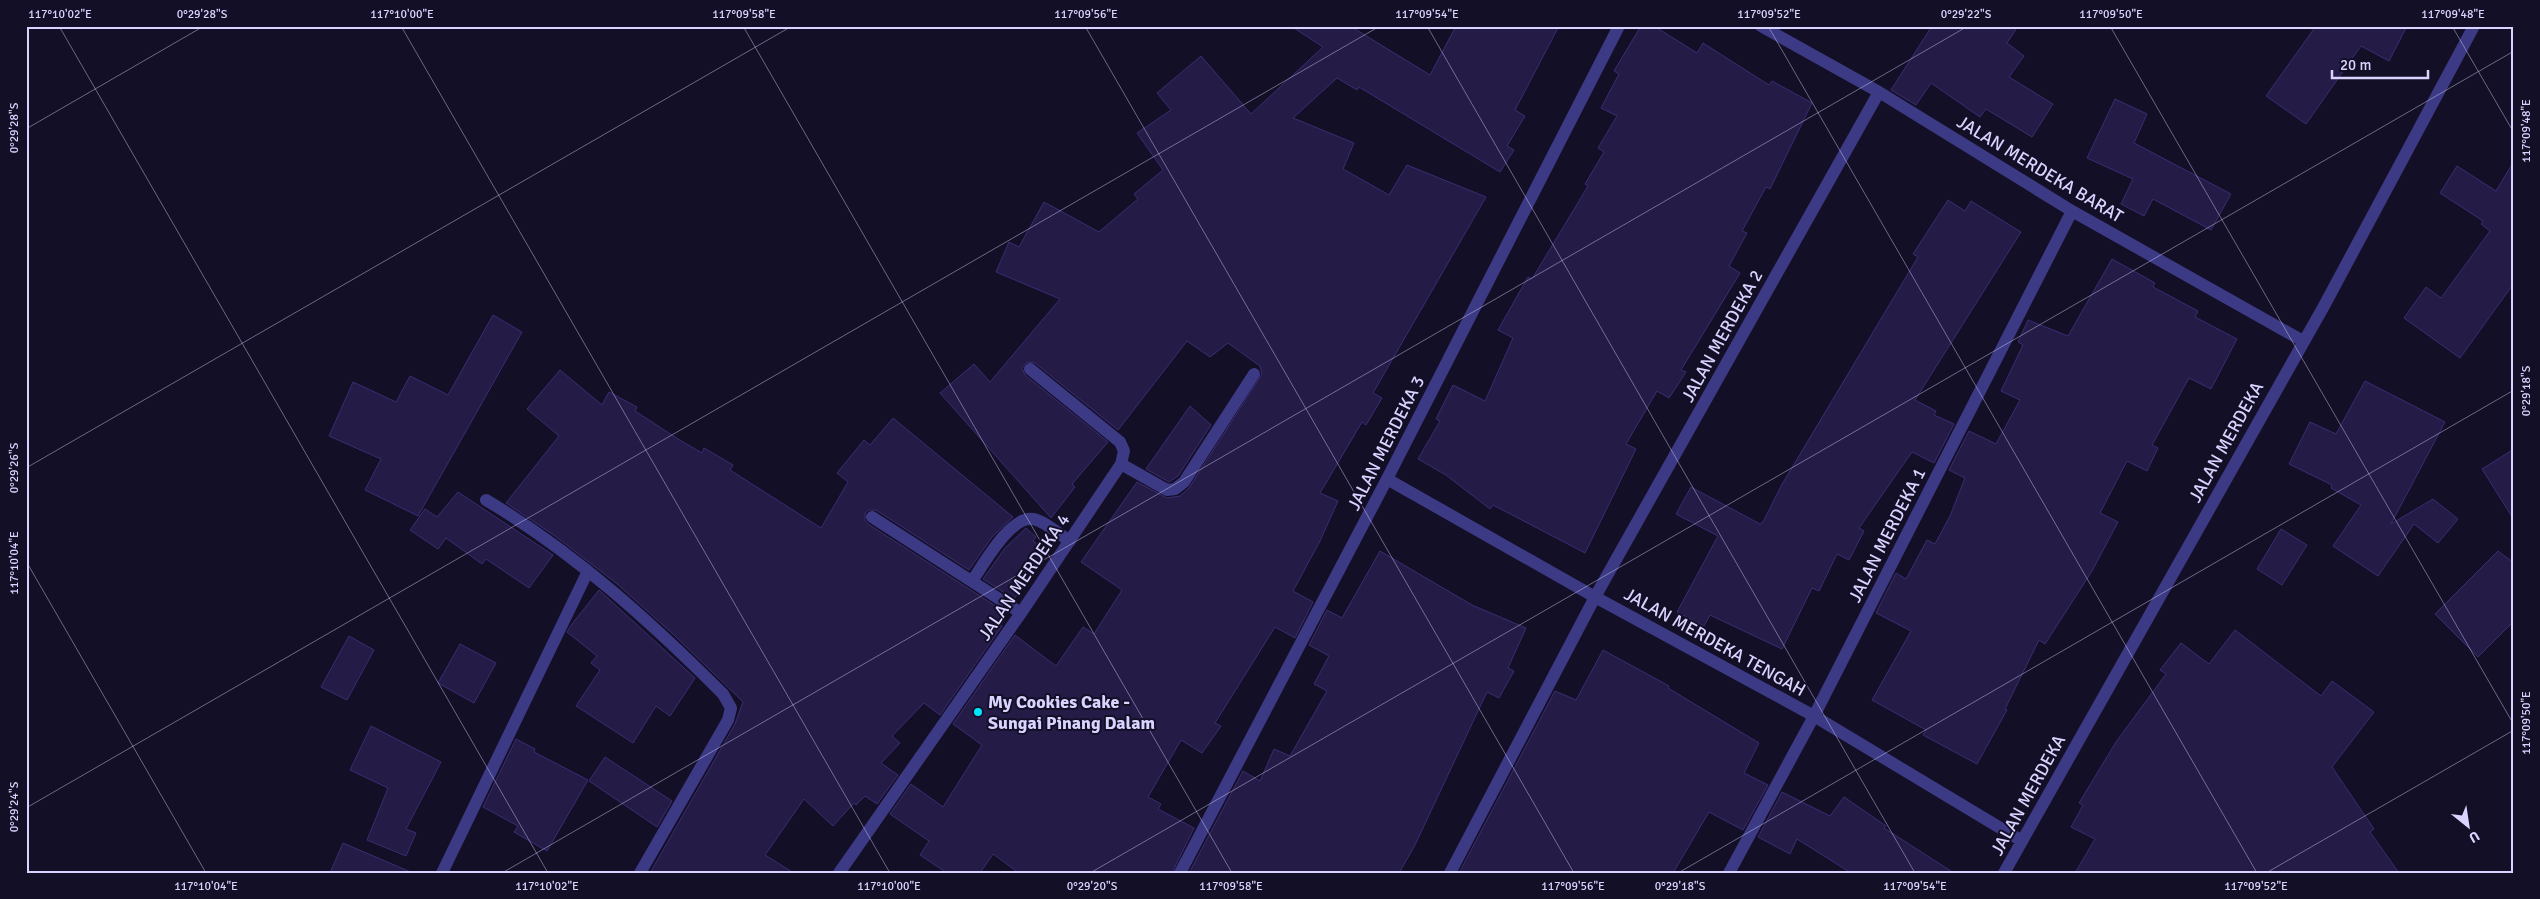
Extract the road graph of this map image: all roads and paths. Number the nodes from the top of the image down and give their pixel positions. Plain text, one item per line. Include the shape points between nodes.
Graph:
1 (1619, 26) edge
2 (1760, 26) edge
3 (2474, 26) edge
4 (1879, 92) junction
5 (2072, 211) junction
6 (2303, 341) junction
7 (1030, 369) dead end
8 (1254, 374) dead end
9 (1121, 464) junction
10 (1387, 479) junction
11 (486, 500) dead end
12 (872, 516) dead end
13 (1070, 541) junction
14 (588, 571) junction
15 (972, 581) junction
16 (1595, 597) junction
17 (1021, 613) junction
18 (1814, 716) junction
19 (2022, 842) junction
20 (442, 873) edge
21 (640, 873) edge
22 (839, 873) edge
23 (1180, 873) edge
24 (1450, 873) edge
25 (1729, 873) edge
26 (2004, 873) edge

1 - 10 street, JALAN MERDEKA 3
2 - 4 street, JALAN MERDEKA BARAT
3 - 6 street, JALAN MERDEKA
4 - 5 street, JALAN MERDEKA BARAT
4 - 16 street, JALAN MERDEKA 2
5 - 6 street, JALAN MERDEKA BARAT
5 - 18 street, JALAN MERDEKA 1
6 - 19 street, JALAN MERDEKA
7 - 9 street via 1120,442 1124,451
8 - 9 street via 1178,488 1167,490
9 - 13 street, JALAN MERDEKA 4
10 - 16 street, JALAN MERDEKA TENGAH
10 - 23 street, JALAN MERDEKA 3
11 - 14 street via 560,548
12 - 15 street
13 - 15 street via 1038,520 1022,521 1008,531
13 - 17 street, JALAN MERDEKA 4
14 - 20 street
14 - 21 street via 665,636 723,694 731,708 728,720
15 - 17 street
16 - 18 street, JALAN MERDEKA TENGAH
16 - 24 street, JALAN MERDEKA 2
17 - 22 street, JALAN MERDEKA 4
18 - 19 street, JALAN MERDEKA TENGAH
18 - 25 street, JALAN MERDEKA 1
19 - 26 street, JALAN MERDEKA

